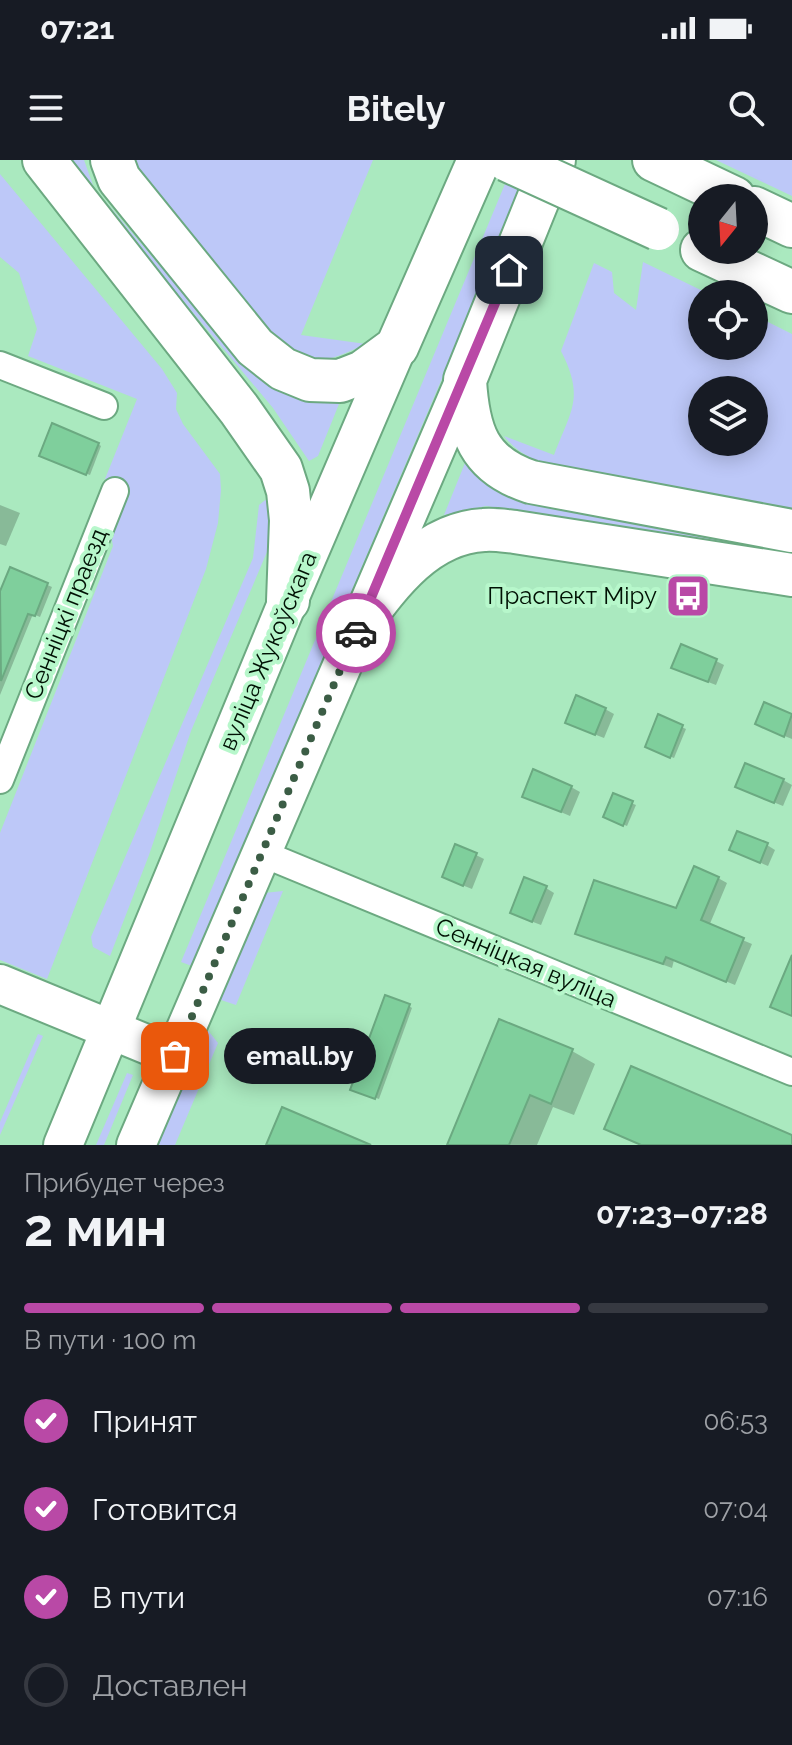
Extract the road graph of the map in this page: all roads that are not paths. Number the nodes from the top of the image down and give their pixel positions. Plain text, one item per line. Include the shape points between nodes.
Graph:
1 (44, 160) edge
2 (112, 160) edge
3 (479, 160) edge
4 (507, 160) edge
5 (554, 160) edge
6 (668, 166) edge
7 (705, 184) edge
8 (768, 215) edge
9 (792, 226) edge
10 (688, 243) edge
11 (732, 264) edge
12 (792, 292) edge
13 (397, 347) junction
14 (0, 365) edge
15 (465, 380) junction
16 (104, 406) dead end
17 (115, 491) dead end
18 (792, 531) edge
19 (792, 575) edge
20 (288, 601) junction
21 (359, 625) junction
22 (0, 780) edge
23 (261, 853) junction
24 (0, 984) edge
25 (110, 1029) junction
26 (175, 1056) junction
27 (792, 1072) edge
28 (63, 1145) edge
29 (136, 1145) edge

1 - 20 main road via 281,469 291,520
2 - 13 main road via 119,179 255,347 283,369 310,380 340,381 363,372
3 - 13 main road, вуліца Жукоўскага
4 - 10 main road, bridge
5 - 15 main road
6 - 7 main road
8 - 9 main road
11 - 12 main road
13 - 20 main road, вуліца Жукоўскага
14 - 16 street
15 - 18 main road via 472,434 510,475
15 - 21 main road
17 - 22 street, Сенніцкі праезд
19 - 21 main road via 483,530 442,542 412,561
20 - 25 main road, вуліца Жукоўскага
21 - 23 main road
23 - 26 main road
23 - 27 street, Сенніцкая вуліца
24 - 25 main road
25 - 26 main road
25 - 28 main road, вуліца Жукоўскага
26 - 29 main road

